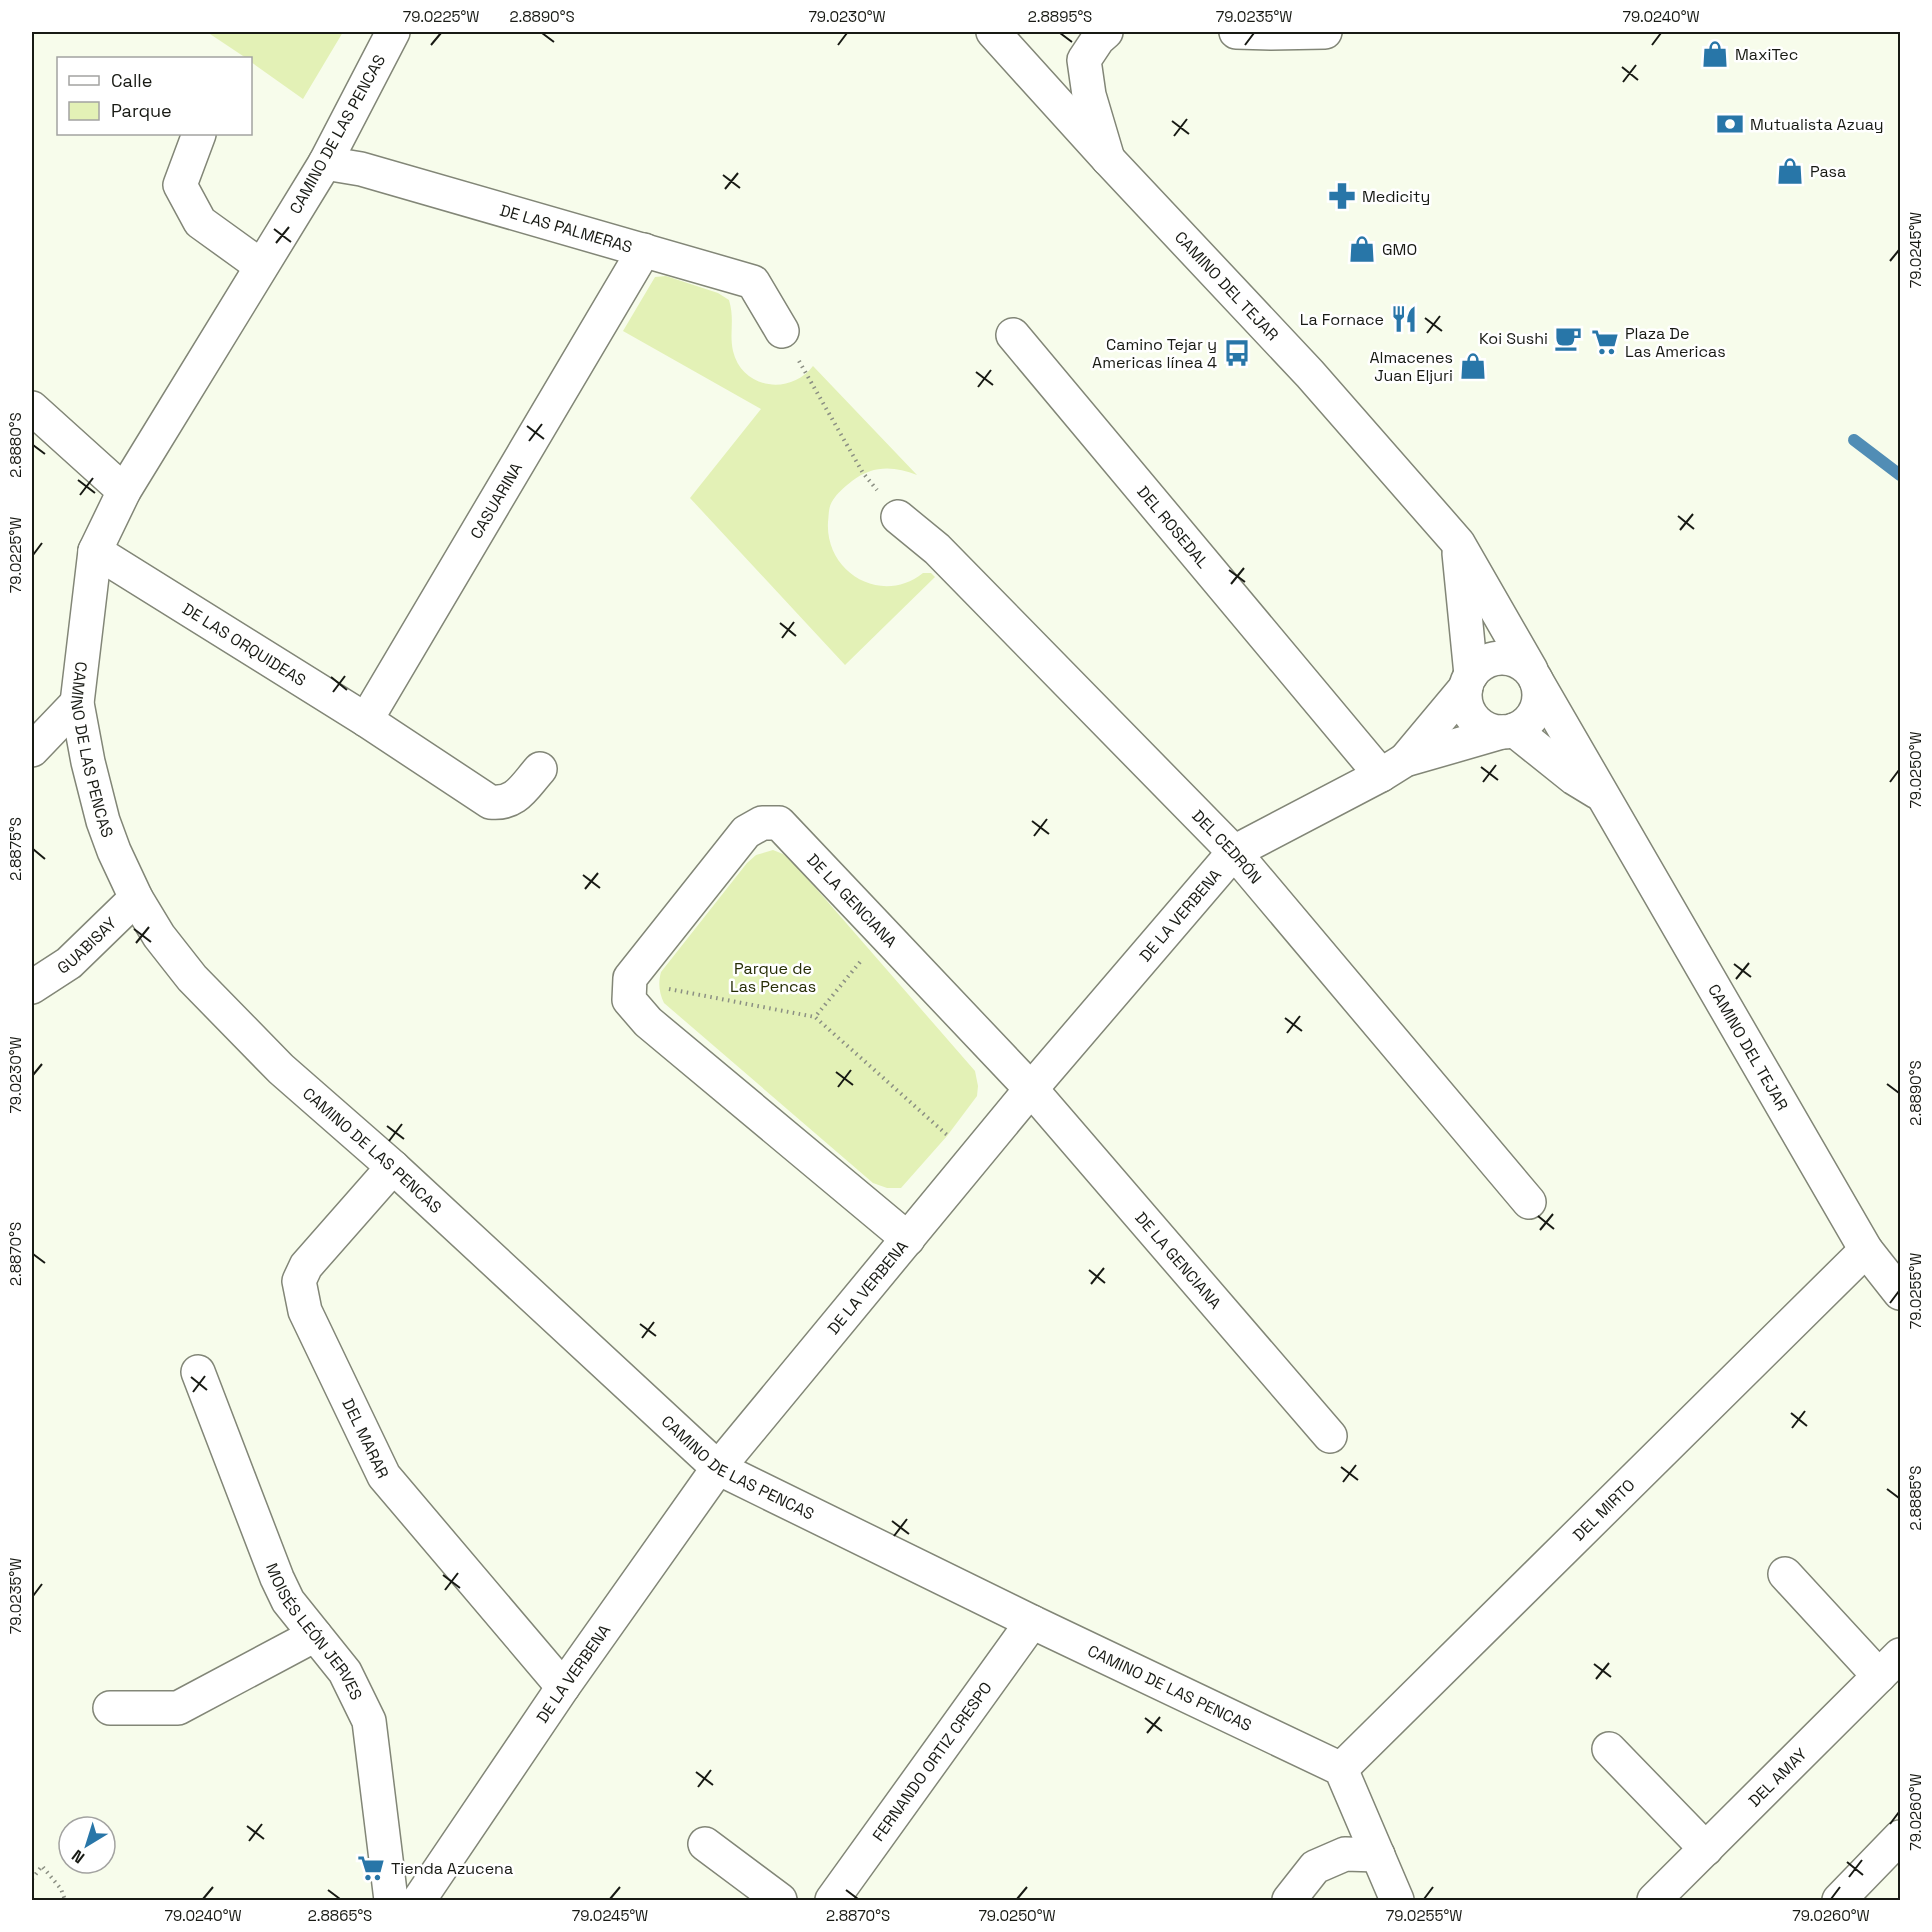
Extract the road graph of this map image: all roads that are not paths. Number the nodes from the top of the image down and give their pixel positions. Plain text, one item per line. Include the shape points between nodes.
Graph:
1 (393, 32) edge
2 (993, 32) edge
3 (1106, 32) edge
4 (1236, 32) edge
5 (1325, 32) edge
6 (199, 135) edge
7 (1108, 159) junction
8 (325, 163) junction
9 (644, 250) junction
10 (261, 266) junction
11 (782, 331) road end
12 (1013, 335) dead end
13 (32, 408) edge
14 (124, 490) junction
15 (898, 517) road end
16 (1458, 543) junction
17 (95, 551) junction
18 (1534, 675) junction
19 (1468, 681) junction
20 (76, 703) junction
21 (366, 720) junction
22 (1508, 731) junction
23 (32, 750) edge
24 (1393, 768) junction
25 (540, 770) dead end
26 (1604, 796) junction
27 (1234, 852) junction
28 (136, 898) junction
29 (32, 987) edge
30 (1031, 1089) junction
31 (393, 1167) junction
32 (1529, 1202) dead end
33 (908, 1239) junction
34 (1866, 1250) junction
35 (1900, 1293) edge
36 (198, 1372) dead end
37 (1329, 1436) dead end
38 (718, 1468) junction
39 (1785, 1574) dead end
40 (1032, 1622) junction
41 (315, 1635) junction
42 (1890, 1666) edge
43 (563, 1687) junction
44 (110, 1708) dead end
45 (1609, 1749) dead end
46 (1341, 1769) junction
47 (1900, 1837) edge
48 (705, 1844) dead end
49 (1706, 1849) junction
50 (1378, 1856) junction
51 (391, 1900) edge
52 (419, 1900) edge
53 (780, 1900) edge
54 (832, 1900) edge
55 (1289, 1900) edge
56 (1397, 1900) edge
57 (1654, 1900) edge
58 (1839, 1900) edge

1 - 8 street, CAMINO DE LAS PENCAS
2 - 7 street, CAMINO DEL TEJAR
3 - 7 street via 1084,60 1089,94
4 - 5 street
6 - 10 street via 180,185 200,222
7 - 16 street, CAMINO DEL TEJAR via 1310,374
8 - 9 street, DE LAS PALMERAS via 361,169
8 - 10 street, CAMINO DE LAS PENCAS
9 - 11 street, DE LAS PALMERAS via 753,282
9 - 21 street, CASUARINA
10 - 14 street, CAMINO DE LAS PENCAS
12 - 24 street, DEL ROSEDAL
13 - 14 street
14 - 17 street, CAMINO DE LAS PENCAS
15 - 27 street, DEL CEDRÓN via 937,549
16 - 18 street, CAMINO DEL TEJAR
16 - 19 street
17 - 20 street, CAMINO DE LAS PENCAS
17 - 21 street, DE LAS ORQUIDEAS
18 - 19 street via 1521,663 1499,658 1478,666
18 - 22 street via 1540,692 1534,716
18 - 26 street, CAMINO DEL TEJAR
19 - 22 street via 1467,708 1473,718 1482,726
19 - 24 street, DE LA VERBENA
20 - 23 street
20 - 28 street, CAMINO DE LAS PENCAS via 103,821
21 - 25 street, DE LAS ORQUIDEAS via 490,802 513,800
22 - 24 street, DE LA VERBENA
22 - 26 street, CAMINO DEL TEJAR
24 - 27 street, DE LA VERBENA
26 - 34 street, CAMINO DEL TEJAR
27 - 30 street, DE LA VERBENA
27 - 32 street, DEL CEDRÓN
28 - 29 street, GUABISAY via 69,963
28 - 31 street, CAMINO DE LAS PENCAS via 192,978 281,1069
30 - 33 street, DE LA VERBENA
30 - 33 street, DE LA GENCIANA via 778,823 762,822 746,832 630,978 629,1000 648,1023
30 - 37 street, DE LA GENCIANA
31 - 38 street, CAMINO DE LAS PENCAS
31 - 43 street, DEL MARAR via 306,1266 299,1281 305,1311 384,1476
33 - 38 street, DE LA VERBENA
34 - 35 street, CAMINO DEL TEJAR
34 - 46 street, DEL MIRTO
36 - 41 street, MOISÉS LEÓN JERVES via 277,1578 288,1600
38 - 40 street, CAMINO DE LAS PENCAS
38 - 43 street, DE LA VERBENA
39 - 42 street
40 - 46 street, CAMINO DE LAS PENCAS
40 - 54 street, FERNANDO ORTIZ CRESPO
41 - 44 street via 178,1707
41 - 51 street, MOISÉS LEÓN JERVES via 345,1672 369,1721
42 - 49 street, DEL AMAY
43 - 52 street, DE LA VERBENA
45 - 49 street
46 - 50 street
47 - 58 street
48 - 53 street
49 - 57 street, DEL AMAY
50 - 55 street via 1345,1854 1315,1867
50 - 56 street

